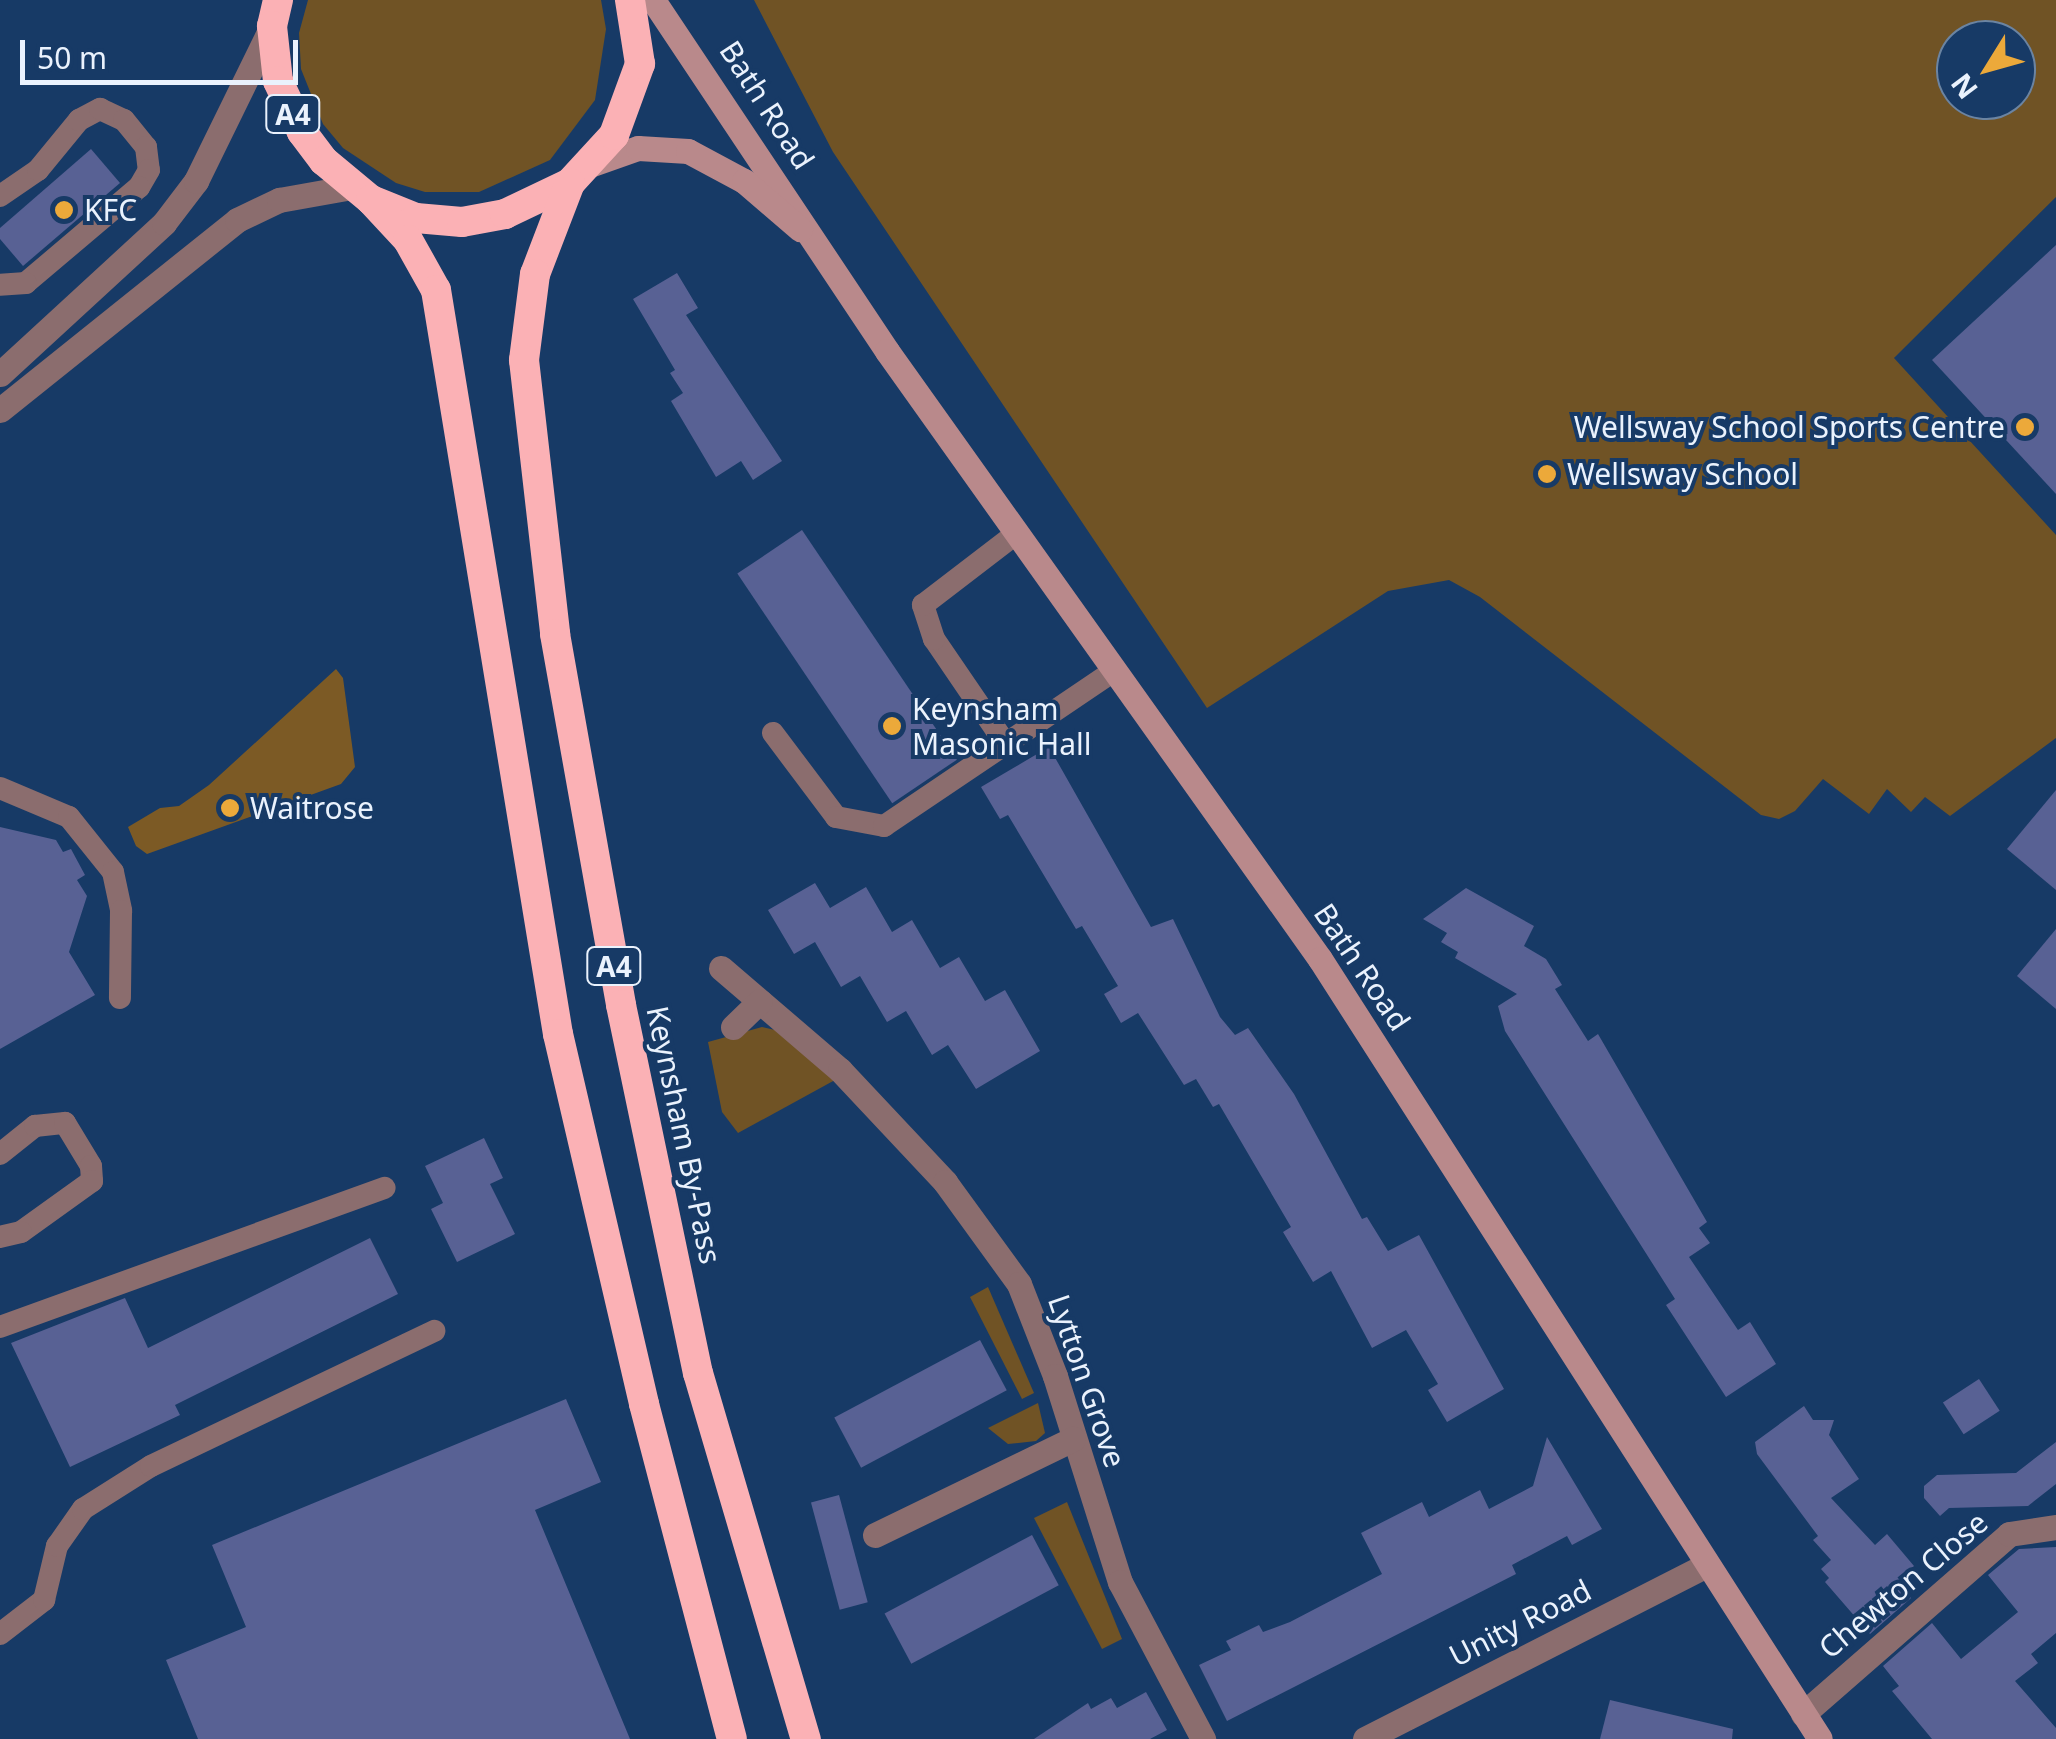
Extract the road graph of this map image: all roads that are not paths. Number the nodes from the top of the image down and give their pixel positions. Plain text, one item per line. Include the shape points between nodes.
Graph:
1 (630, 0) edge
2 (653, 0) edge
3 (275, 13) edge
4 (577, 175) junction
5 (362, 193) junction
6 (0, 196) edge
7 (823, 249) junction
8 (0, 285) edge
9 (0, 374) edge
10 (0, 410) edge
11 (1017, 533) junction
12 (1115, 670) junction
13 (773, 733) dead end
14 (1005, 743) junction
15 (0, 788) edge
16 (722, 968) dead end
17 (120, 998) dead end
18 (760, 1000) junction
19 (733, 1027) dead end
20 (0, 1154) edge
21 (384, 1188) dead end
22 (0, 1237) edge
23 (0, 1326) edge
24 (434, 1331) dead end
25 (1072, 1439) junction
26 (2056, 1528) edge
27 (875, 1535) dead end
28 (1706, 1565) junction
29 (0, 1634) edge
30 (1802, 1714) junction
31 (732, 1739) edge
32 (806, 1739) edge
33 (1203, 1739) edge
34 (1364, 1739) edge
35 (1820, 1739) edge

1 - 4 highway, A4 via 640,64 614,135
2 - 7 main road, Bath Road
3 - 5 highway, A4 via 278,81 302,132
3 - 9 street via 196,181 164,223
4 - 5 highway, A4 via 505,214 462,222 416,218
4 - 7 main road, Bath Road via 638,148 688,150 744,181
4 - 32 highway, Keynsham By-Pass / A4 via 535,274 524,360 555,634 621,1006 698,1373
5 - 10 street via 279,200 237,220
5 - 31 highway, A4 via 408,240 436,290 558,1034 644,1404
6 - 8 lane via 38,170 79,120 100,109 124,120 146,147 149,170 139,187 26,283
7 - 11 main road, Bath Road
11 - 12 main road, Bath Road
11 - 14 lane via 923,606 934,639
12 - 14 lane
12 - 28 main road, Bath Road via 1320,959
13 - 14 lane via 836,817 864,826 884,826
15 - 17 lane via 69,817 113,872 121,911
16 - 18 street, Lytton Grove
18 - 19 street
18 - 25 street, Lytton Grove via 840,1070 945,1182 1019,1284
20 - 22 lane via 35,1126 64,1123 91,1166 92,1180 21,1232
21 - 23 lane
24 - 29 lane via 151,1466 83,1508 57,1546 44,1600
25 - 27 street
25 - 33 street, Lytton Grove via 1120,1582
26 - 30 street, Chewton Close via 2009,1534
28 - 30 main road, Bath Road
28 - 34 street, Unity Road
30 - 35 main road, Bath Road

